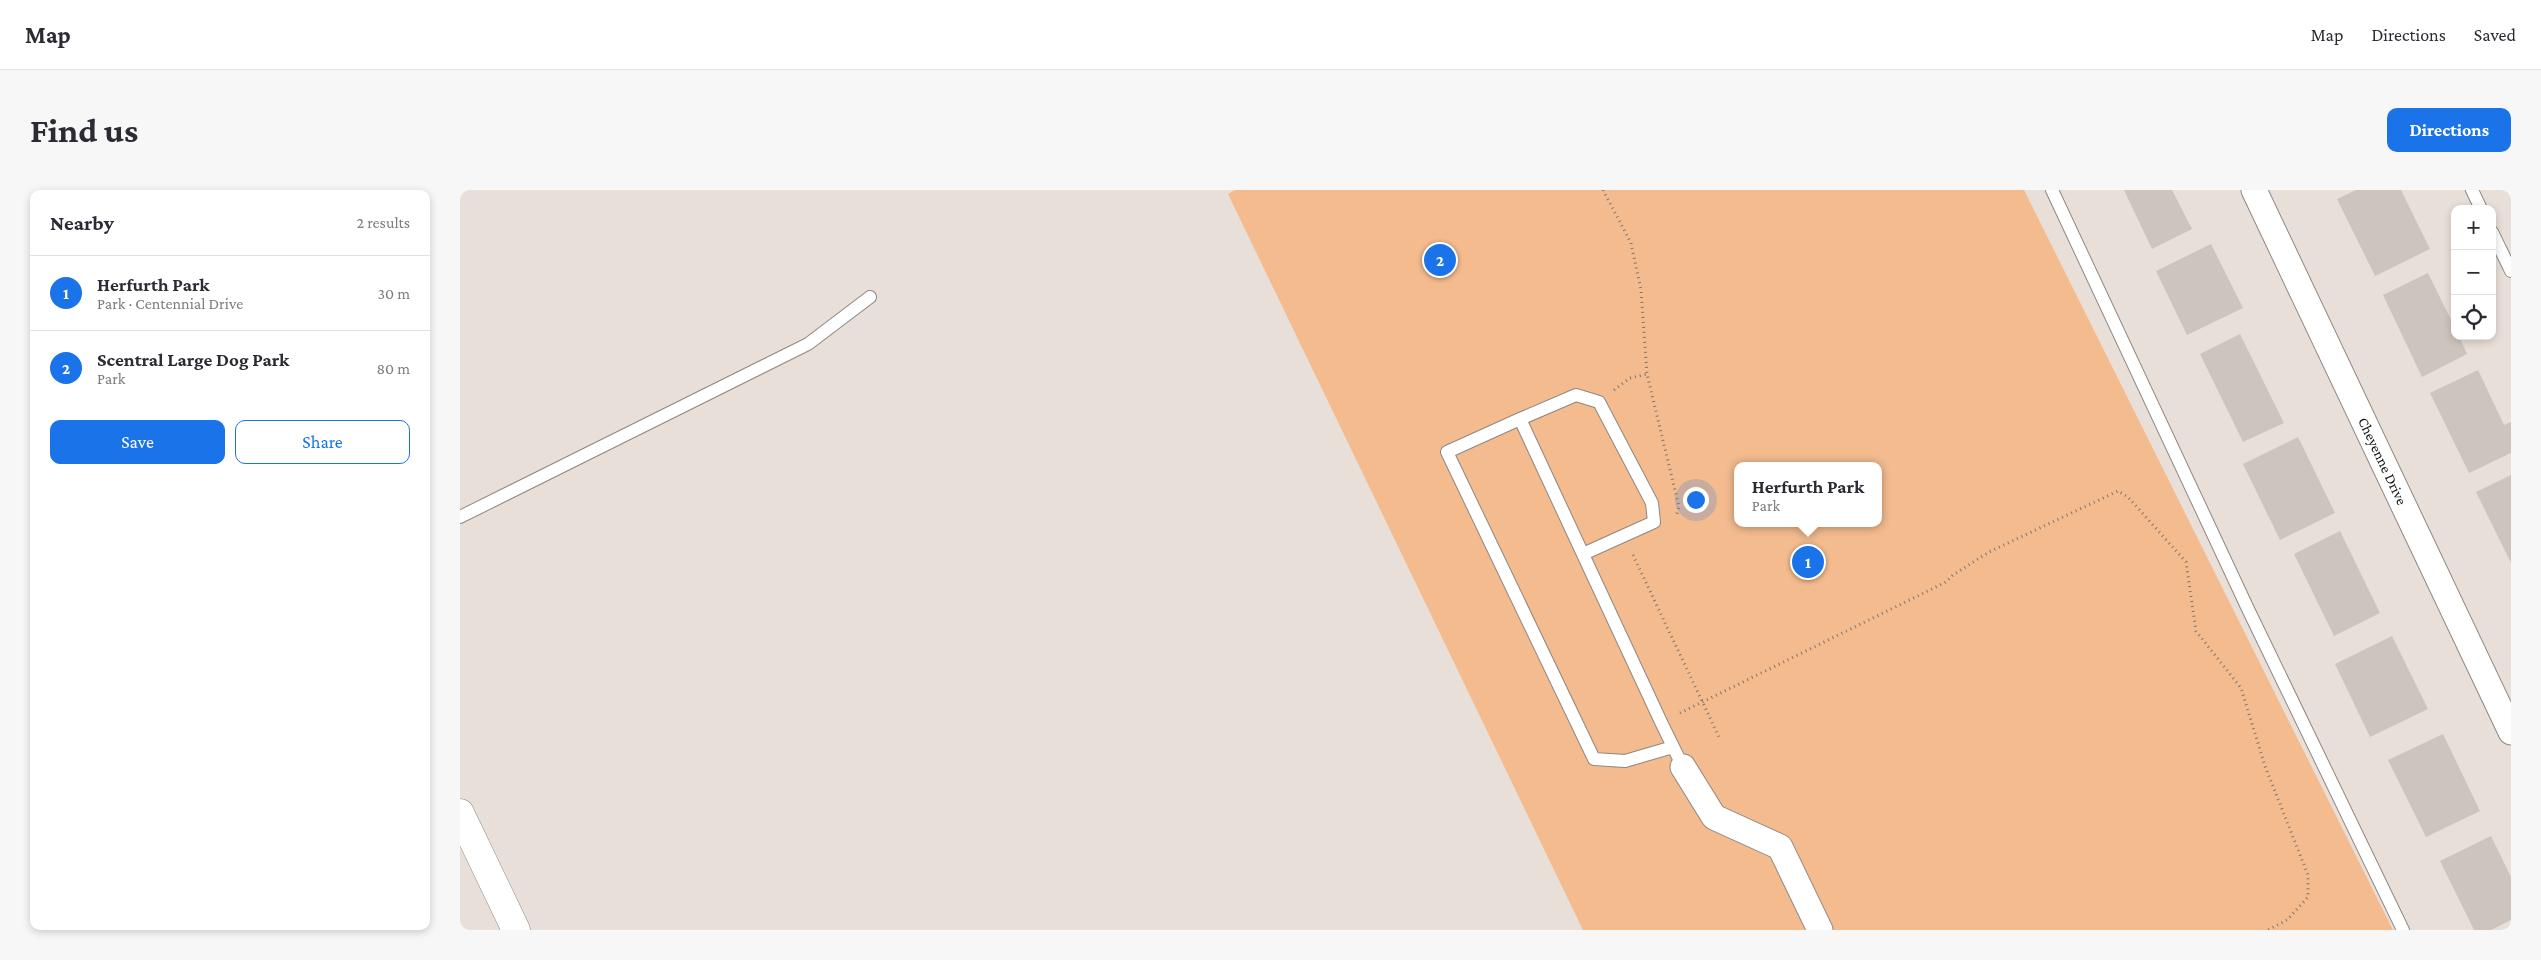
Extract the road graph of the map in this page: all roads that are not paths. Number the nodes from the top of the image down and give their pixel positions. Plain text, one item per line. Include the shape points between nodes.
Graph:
1 (2052, 190) edge
2 (2254, 190) edge
3 (2472, 190) edge
4 (2479, 205) edge
5 (2496, 240) edge
6 (2511, 271) edge
7 (870, 297) dead end
8 (1520, 419) junction
9 (460, 517) edge
10 (1583, 554) junction
11 (2511, 732) edge
12 (1678, 757) junction
13 (460, 813) edge
14 (516, 930) edge
15 (1820, 930) edge
16 (2403, 930) edge

1 - 16 lane
2 - 11 street, Cheyenne Drive
3 - 4 lane
5 - 6 lane
7 - 9 lane via 808,344
8 - 10 lane
8 - 10 lane via 1576,395 1599,402 1652,502 1654,522
8 - 12 lane via 1447,452 1594,759 1625,762
10 - 12 lane
12 - 15 street via 1714,818 1780,847
13 - 14 main road

